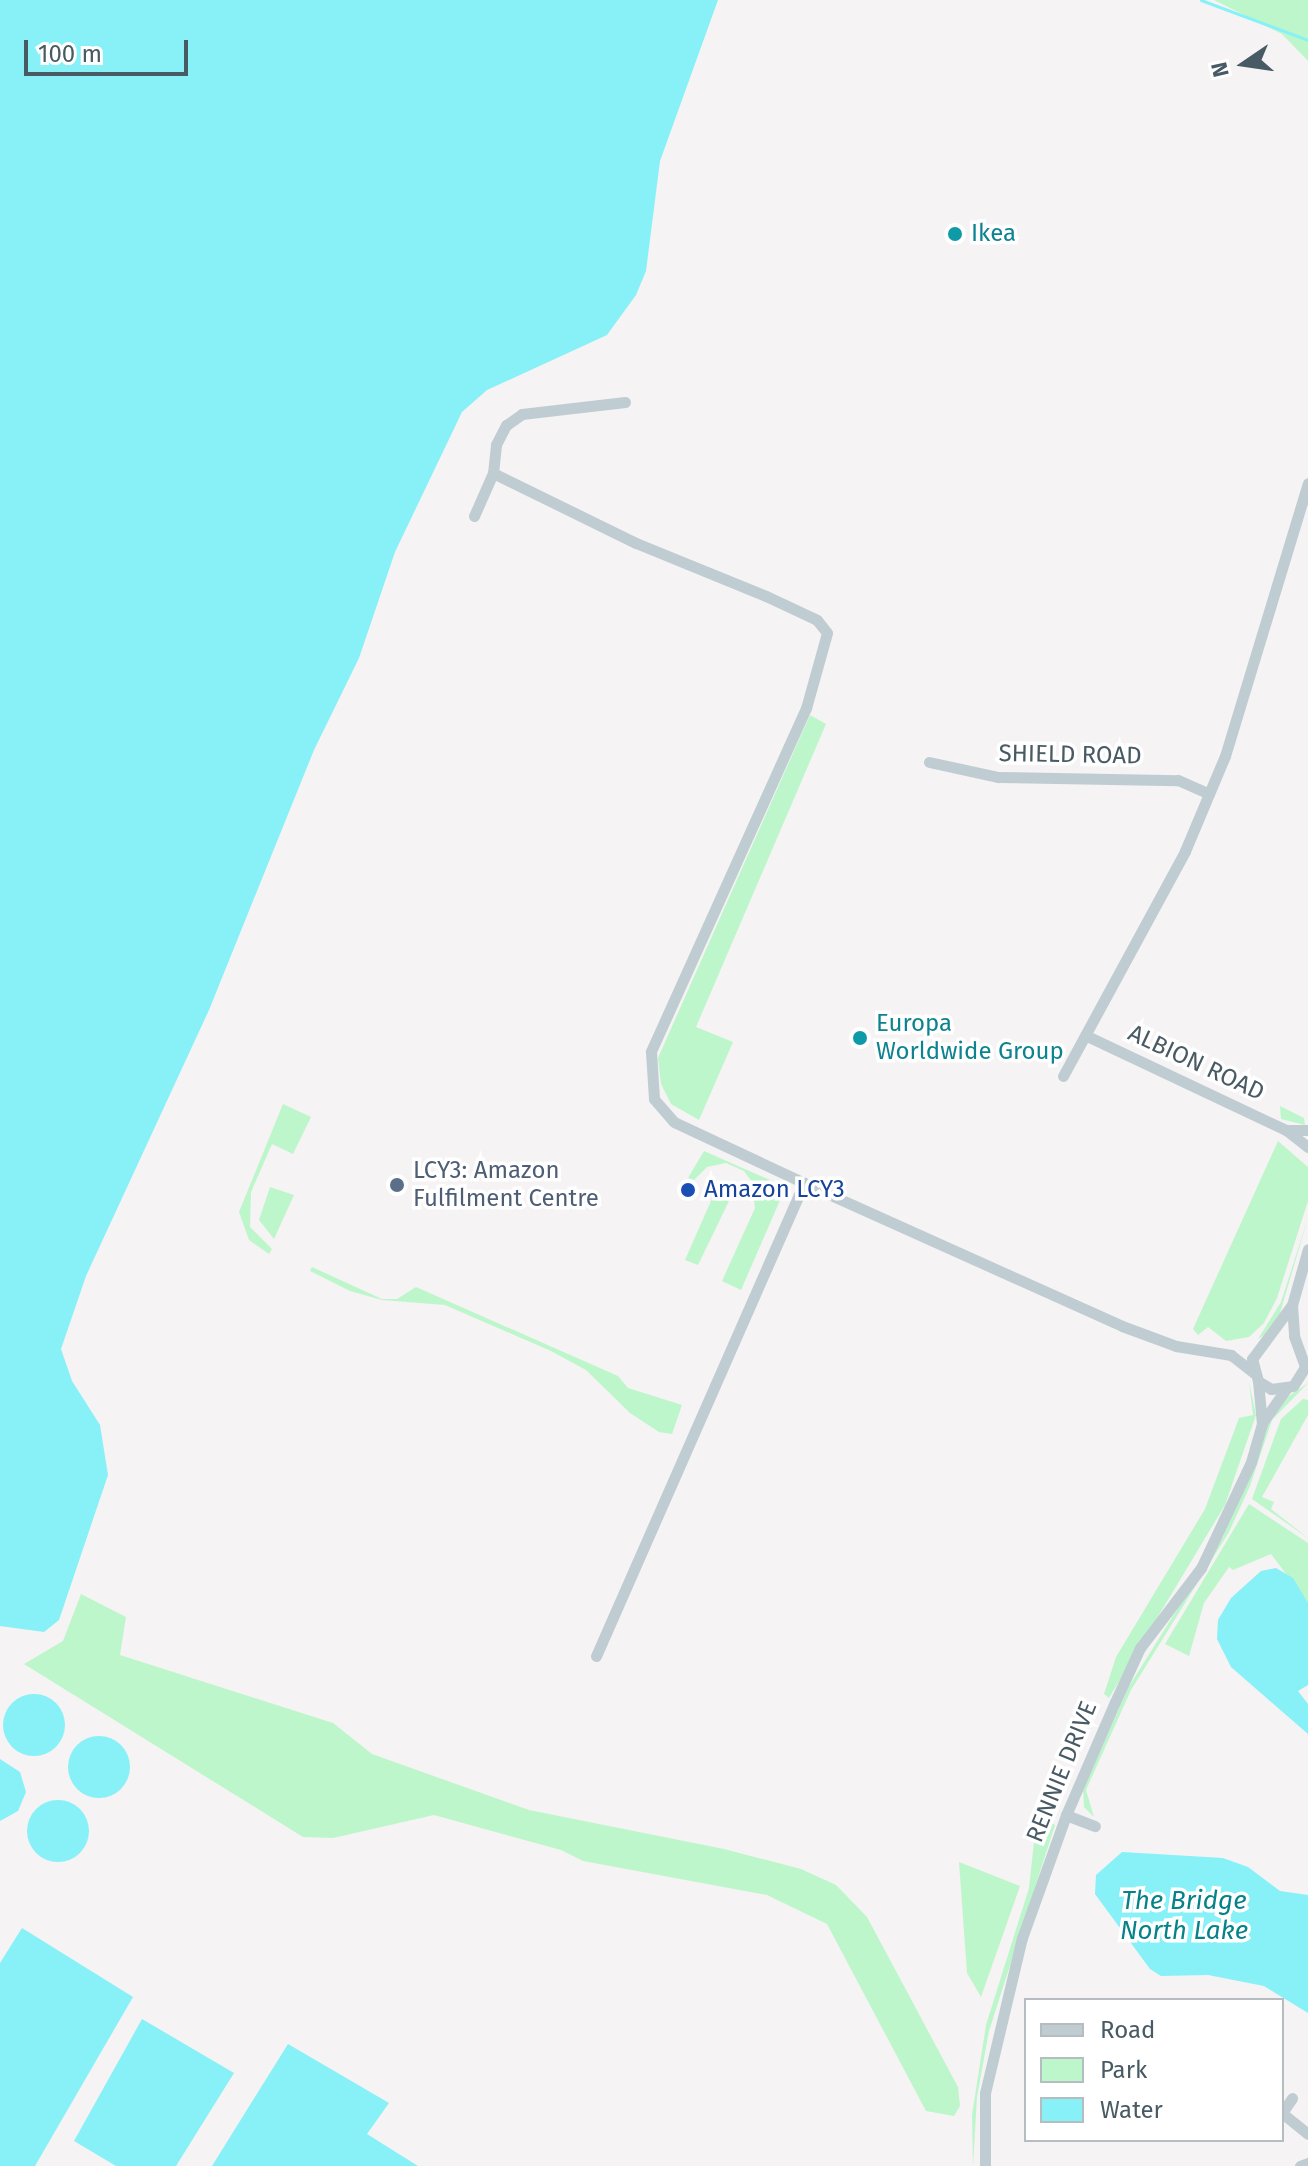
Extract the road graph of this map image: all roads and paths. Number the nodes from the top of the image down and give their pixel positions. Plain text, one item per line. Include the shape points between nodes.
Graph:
1 (625, 402) dead end
2 (493, 473) junction
3 (1308, 483) edge
4 (474, 516) dead end
5 (929, 762) dead end
6 (1209, 794) junction
7 (1087, 1036) junction
8 (1063, 1076) dead end
9 (1286, 1130) junction
10 (1308, 1130) edge
11 (1308, 1147) edge
12 (804, 1183) junction
13 (1308, 1249) edge
14 (1292, 1305) junction
15 (1269, 1338) junction
16 (1298, 1344) junction
17 (1257, 1347) junction
18 (1224, 1354) junction
19 (1255, 1376) junction
20 (1286, 1389) junction
21 (1262, 1424) junction
22 (596, 1656) dead end
23 (1066, 1815) junction
24 (1095, 1826) dead end
25 (1292, 2098) dead end
26 (1284, 2110) edge
27 (1284, 2115) edge
28 (1308, 2134) edge
29 (985, 2166) edge

1 - 2 street via 522,414 506,425 496,445
2 - 4 street
2 - 12 street via 636,543 817,620 827,633 806,708 648,1065 654,1099 674,1122
3 - 6 street
5 - 6 street, SHIELD ROAD via 998,777 1178,780
6 - 7 street via 1151,921
7 - 8 street
7 - 9 street, ALBION ROAD
9 - 10 street, ALBION ROAD
9 - 11 street, ALBION ROAD
12 - 18 street via 1122,1326 1176,1346
12 - 22 street
13 - 14 street, RENNIE DRIVE
14 - 15 street, RENNIE DRIVE
14 - 16 street, RENNIE DRIVE
15 - 16 street via 1284,1337
15 - 17 street, RENNIE DRIVE
16 - 20 street, RENNIE DRIVE via 1305,1367 1299,1381
17 - 18 street
17 - 19 street, RENNIE DRIVE
18 - 19 street
19 - 20 street via 1271,1389
19 - 21 street, RENNIE DRIVE
20 - 21 street, RENNIE DRIVE
21 - 23 street, RENNIE DRIVE via 1251,1462 1201,1568 1140,1648
23 - 24 street
23 - 29 street, RENNIE DRIVE via 1022,1938 994,2040 982,2112
25 - 26 street
27 - 28 street

